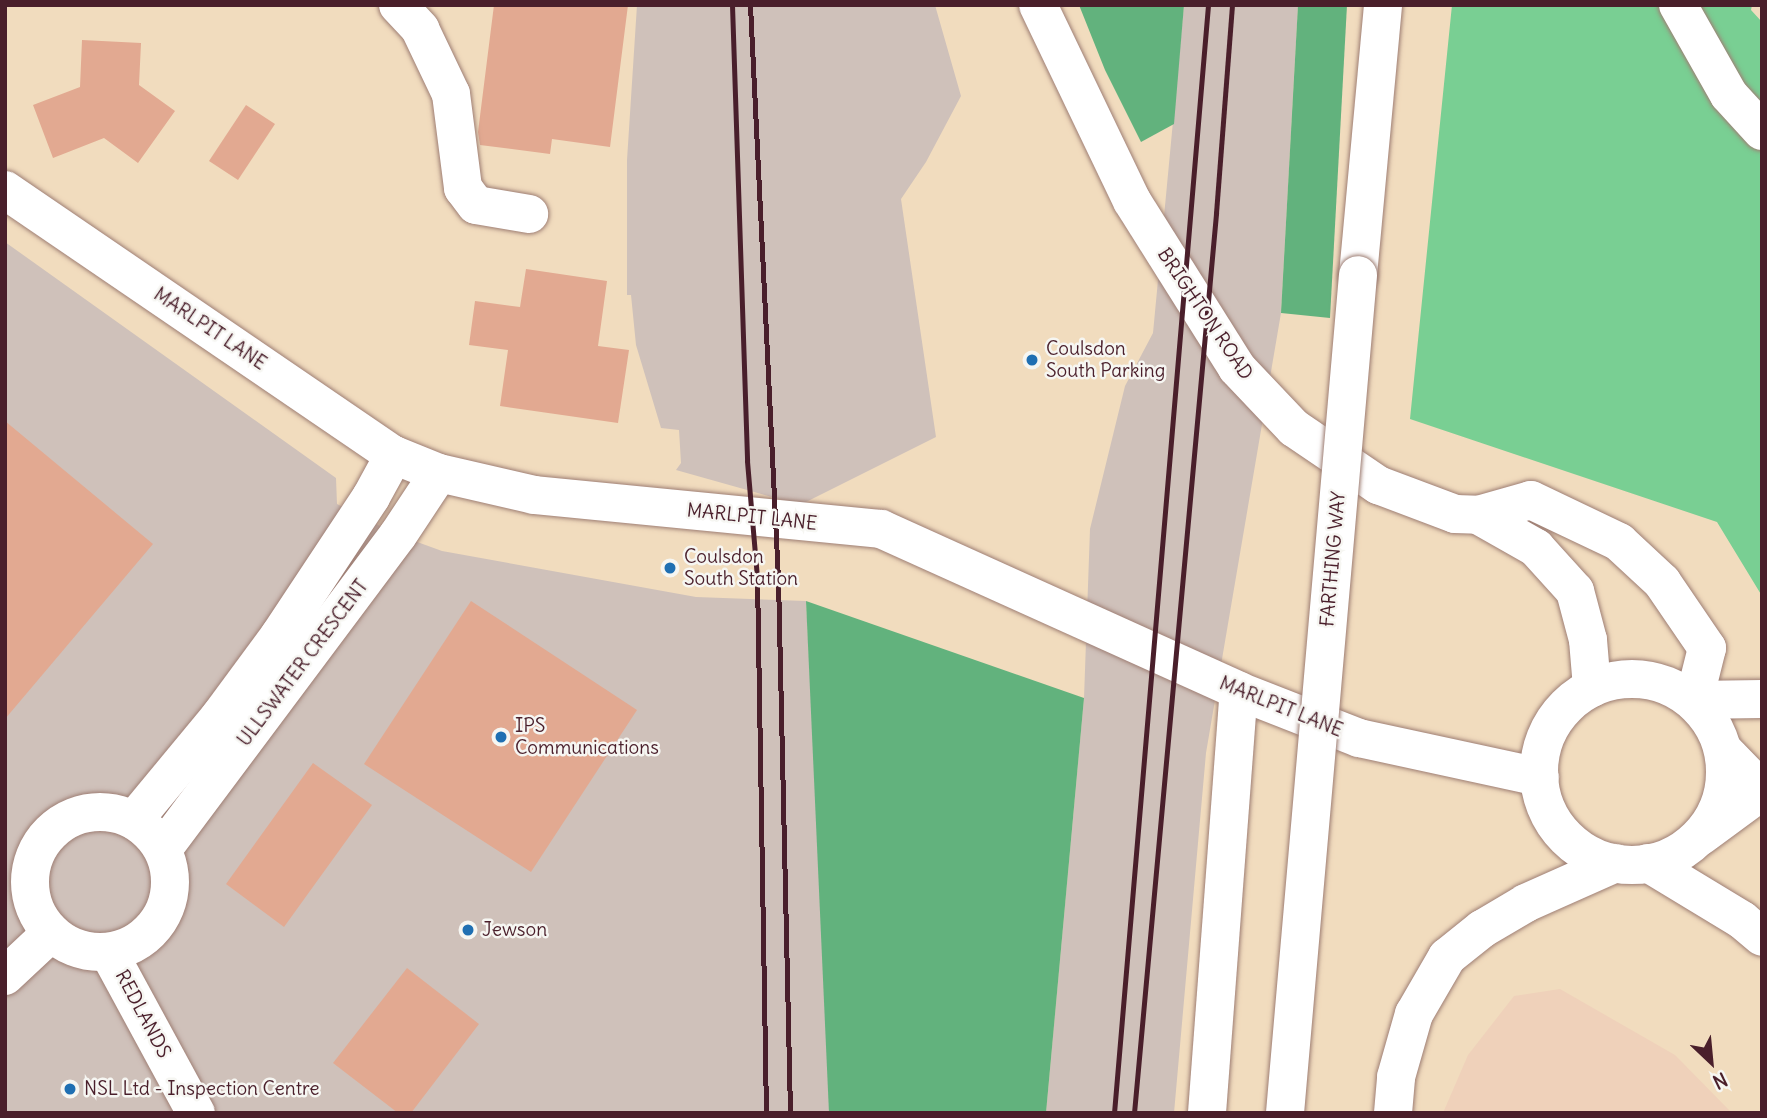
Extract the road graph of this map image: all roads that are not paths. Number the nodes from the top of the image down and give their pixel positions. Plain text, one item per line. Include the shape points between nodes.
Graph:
1 (398, 5) edge
2 (1038, 5) edge
3 (1383, 5) edge
4 (1678, 5) edge
5 (1762, 131) edge
6 (5, 190) edge
7 (529, 214) dead end
8 (394, 455) junction
9 (439, 473) junction
10 (1478, 515) junction
11 (1592, 688) junction
12 (1239, 691) junction
13 (1762, 699) edge
14 (1694, 700) junction
15 (1725, 752) junction
16 (1540, 777) junction
17 (1762, 791) edge
18 (134, 820) junction
19 (1701, 836) junction
20 (163, 849) junction
21 (1632, 863) junction
22 (51, 933) junction
23 (1762, 937) edge
24 (109, 953) junction
25 (5, 976) edge
26 (196, 1113) edge
27 (1207, 1113) edge
28 (1285, 1113) edge
29 (1393, 1113) edge

1 - 7 main road via 420,29 451,94 463,188 476,205
2 - 10 main road, BRIGHTON ROAD via 1132,201 1237,369 1294,428 1378,485 1455,514
3 - 28 main road, FARTHING WAY, bridge
4 - 5 main road via 1729,94
6 - 8 main road, MARLPIT LANE
8 - 9 main road, MARLPIT LANE
8 - 18 main road, ULLSWATER CRESCENT via 279,636
9 - 12 main road, MARLPIT LANE via 534,495 881,529
9 - 20 main road, ULLSWATER CRESCENT via 390,546
10 - 11 main road, BRIGHTON ROAD via 1536,548 1575,591 1588,640
10 - 14 main road, BRIGHTON ROAD via 1531,500 1619,542 1662,582 1707,648
11 - 14 main road via 1618,679 1645,678
11 - 16 main road via 1569,703 1552,724 1542,750
12 - 16 main road, MARLPIT LANE via 1359,738
12 - 27 main road
13 - 14 main road
14 - 15 main road
15 - 17 main road
15 - 19 main road via 1726,782
16 - 21 main road via 1544,801 1563,833 1592,856
17 - 19 main road
18 - 20 main road
18 - 22 main road via 113,812 91,812 69,819 37,850 30,894
19 - 21 main road via 1676,854
20 - 24 main road via 171,893 163,915 150,933 131,947
21 - 23 main road via 1742,920
21 - 29 main road via 1526,903 1447,957 1414,1014 1396,1077
22 - 24 main road via 88,953
22 - 25 main road
24 - 26 main road, REDLANDS

